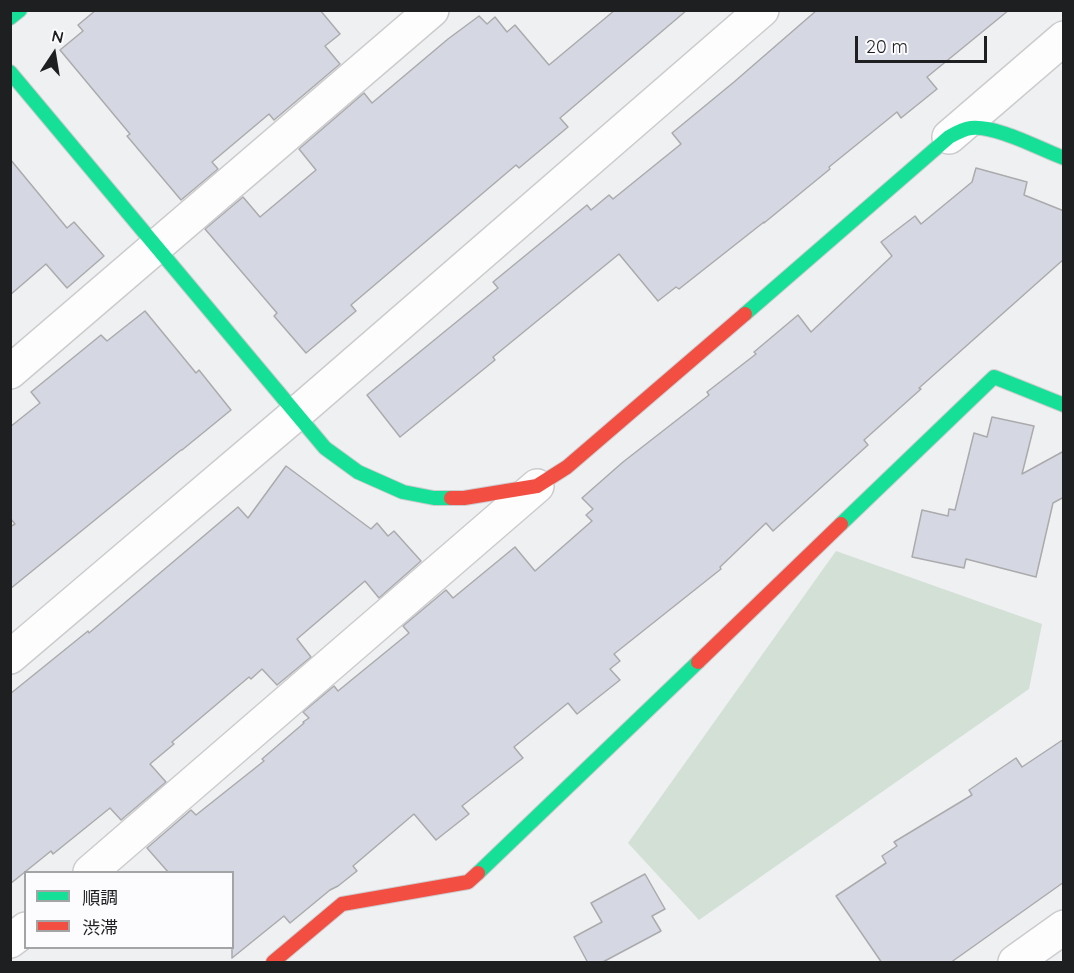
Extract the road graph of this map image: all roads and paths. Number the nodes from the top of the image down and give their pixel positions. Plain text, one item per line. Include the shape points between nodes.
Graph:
1 (20, 10) edge
2 (432, 10) edge
3 (762, 10) edge
4 (10, 18) edge
5 (1064, 38) edge
6 (10, 72) edge
7 (949, 136) junction
8 (1064, 159) edge
9 (157, 248) junction
10 (10, 372) edge
11 (1064, 405) edge
12 (296, 414) junction
13 (537, 486) junction
14 (10, 657) edge
15 (92, 871) edge
16 (1064, 927) edge
17 (24, 930) edge
18 (10, 941) edge
19 (273, 963) edge
20 (1015, 963) edge

1 - 4 street
2 - 9 street
3 - 12 street
5 - 7 street
6 - 9 street
7 - 8 street via 964,129 993,130
7 - 13 street via 567,467
9 - 10 street
9 - 12 street
11 - 19 street via 994,377 468,882 342,904
12 - 13 street via 325,448 358,472 403,492 464,498
12 - 14 street
13 - 15 street
16 - 20 street
17 - 18 street

